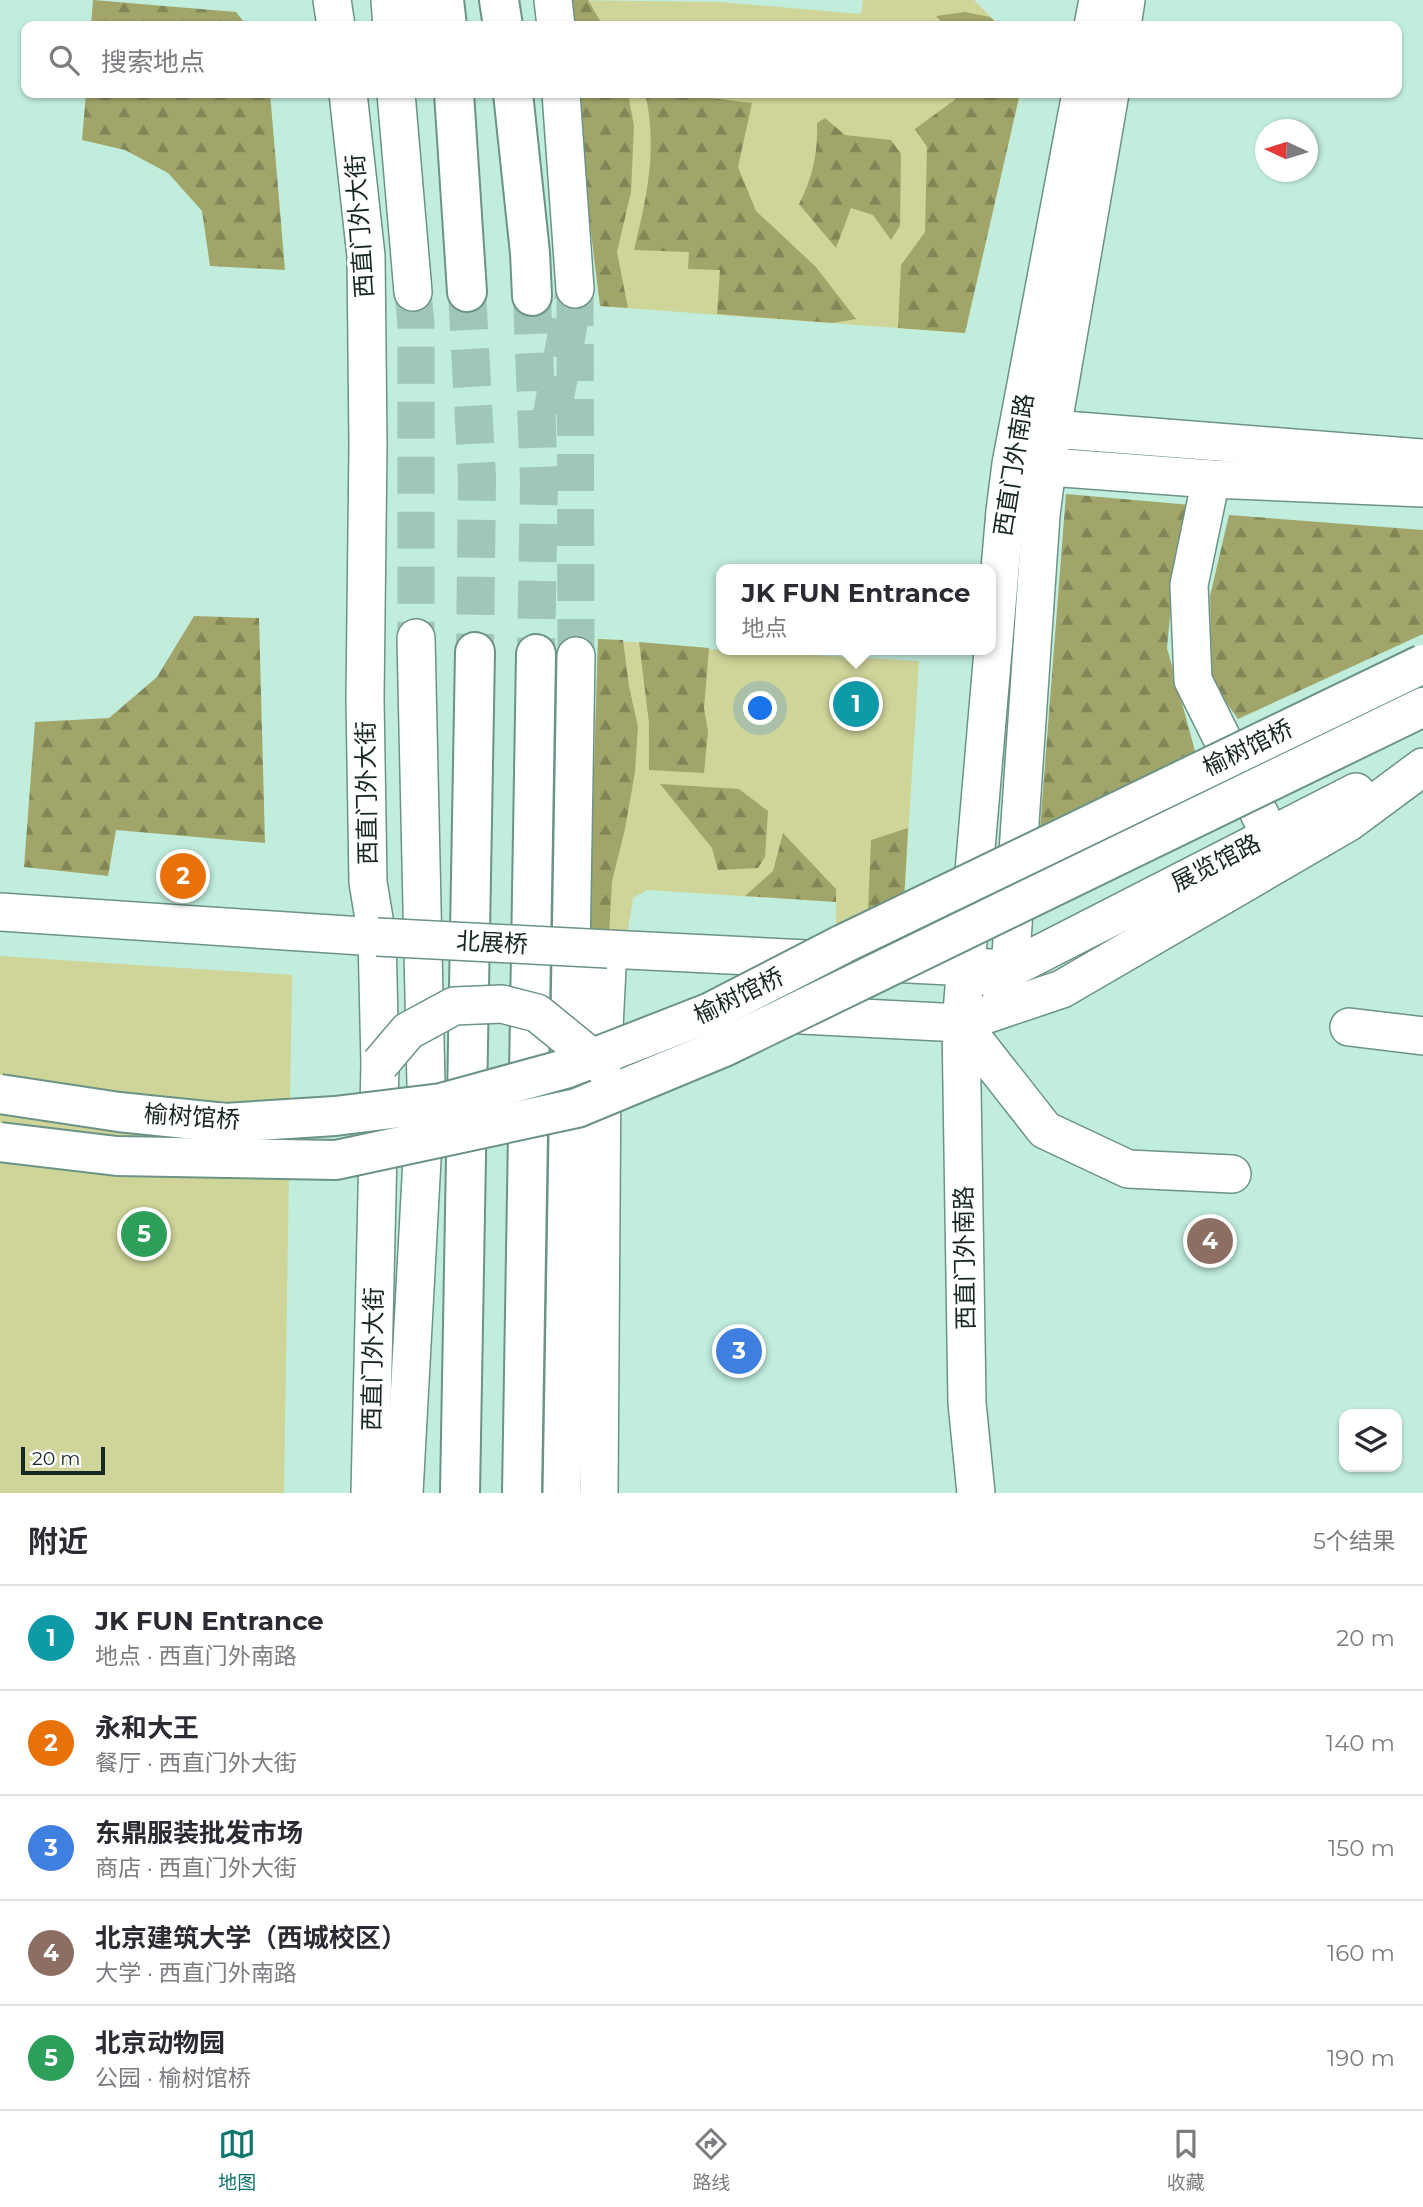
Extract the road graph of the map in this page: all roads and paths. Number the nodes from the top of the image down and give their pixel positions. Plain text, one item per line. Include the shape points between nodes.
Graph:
1 (332, 0) edge
2 (390, 0) edge
3 (410, 0) edge
4 (444, 0) edge
5 (499, 0) edge
6 (553, 0) edge
7 (1098, 0) edge
8 (1126, 0) edge
9 (335, 21) edge
10 (391, 21) edge
11 (415, 21) edge
12 (446, 21) edge
13 (502, 21) edge
14 (555, 21) edge
15 (1094, 21) edge
16 (1123, 21) edge
17 (349, 98) edge
18 (396, 98) edge
19 (436, 98) edge
20 (454, 98) edge
21 (514, 98) edge
22 (561, 98) edge
23 (1080, 98) edge
24 (1109, 98) edge
25 (461, 190) junction
26 (575, 289) dead end
27 (413, 292) tunnel mouth
28 (467, 292) tunnel mouth
29 (531, 296) tunnel mouth
30 (1052, 429) junction
31 (1423, 458) edge
32 (1029, 466) junction
33 (1211, 479) junction
34 (1423, 488) edge
35 (996, 616) edge
36 (415, 638) tunnel mouth
37 (475, 652) tunnel mouth
38 (536, 654) tunnel mouth
39 (993, 655) edge
40 (576, 656) tunnel mouth
41 (1423, 664) edge
42 (1423, 706) edge
43 (1423, 758) edge
44 (1423, 767) edge
45 (1270, 835) junction
46 (0, 912) edge
47 (377, 937) junction
48 (608, 949) junction
49 (966, 967) junction
50 (1010, 969) junction
51 (961, 1023) junction
52 (1349, 1027) dead end
53 (1423, 1035) edge
54 (380, 1064) junction
55 (602, 1066) junction
56 (0, 1094) edge
57 (0, 1142) edge
58 (1232, 1174) dead end
59 (370, 1493) edge
60 (404, 1493) edge
61 (460, 1493) edge
62 (522, 1493) edge
63 (562, 1493) edge
64 (598, 1493) edge
65 (976, 1493) edge

1 - 9 street
2 - 10 street
3 - 11 main road
4 - 12 main road
5 - 13 main road
6 - 14 street
7 - 15 street
8 - 16 street
17 - 47 street, 西直门外大街 via 366,256 366,764 368,882
18 - 27 street, 西直门外大街
19 - 25 main road
20 - 25 main road
21 - 29 main road
22 - 26 street
23 - 32 street, 西直门外南路
24 - 30 street, 西直门外南路
25 - 28 main road
30 - 31 street
30 - 32 street, 西直门外南路
32 - 33 street
32 - 35 street, 西直门外南路 via 1005,511
32 - 50 street, 西直门外南路 via 1040,528
33 - 34 street
33 - 45 street via 1189,584 1193,680
36 - 60 street, 西直门外大街 via 426,1084
37 - 61 main road
38 - 62 main road
39 - 49 street, 西直门外南路
40 - 63 street
41 - 56 main road, 榆树馆桥, bridge via 711,1012 565,1069 441,1103 225,1123
42 - 57 main road, 榆树馆桥, bridge via 724,1047 577,1108 336,1160 117,1156
43 - 45 street, 展览馆路
44 - 51 street via 1349,822 1062,989
45 - 50 street, 展览馆路
46 - 47 street, 北展桥
47 - 48 street, 北展桥, bridge
47 - 54 street, 西直门外大街
48 - 49 street
48 - 55 street
49 - 50 street
49 - 51 street, 西直门外南路
50 - 51 street
51 - 55 street via 679,1009 641,1027
51 - 58 street via 1045,1130 1128,1169
51 - 65 street, 西直门外南路 via 967,1403
52 - 53 street
54 - 55 street, bridge via 408,1031 454,1006 502,1004 537,1013
54 - 59 street, 西直门外大街
55 - 64 street

